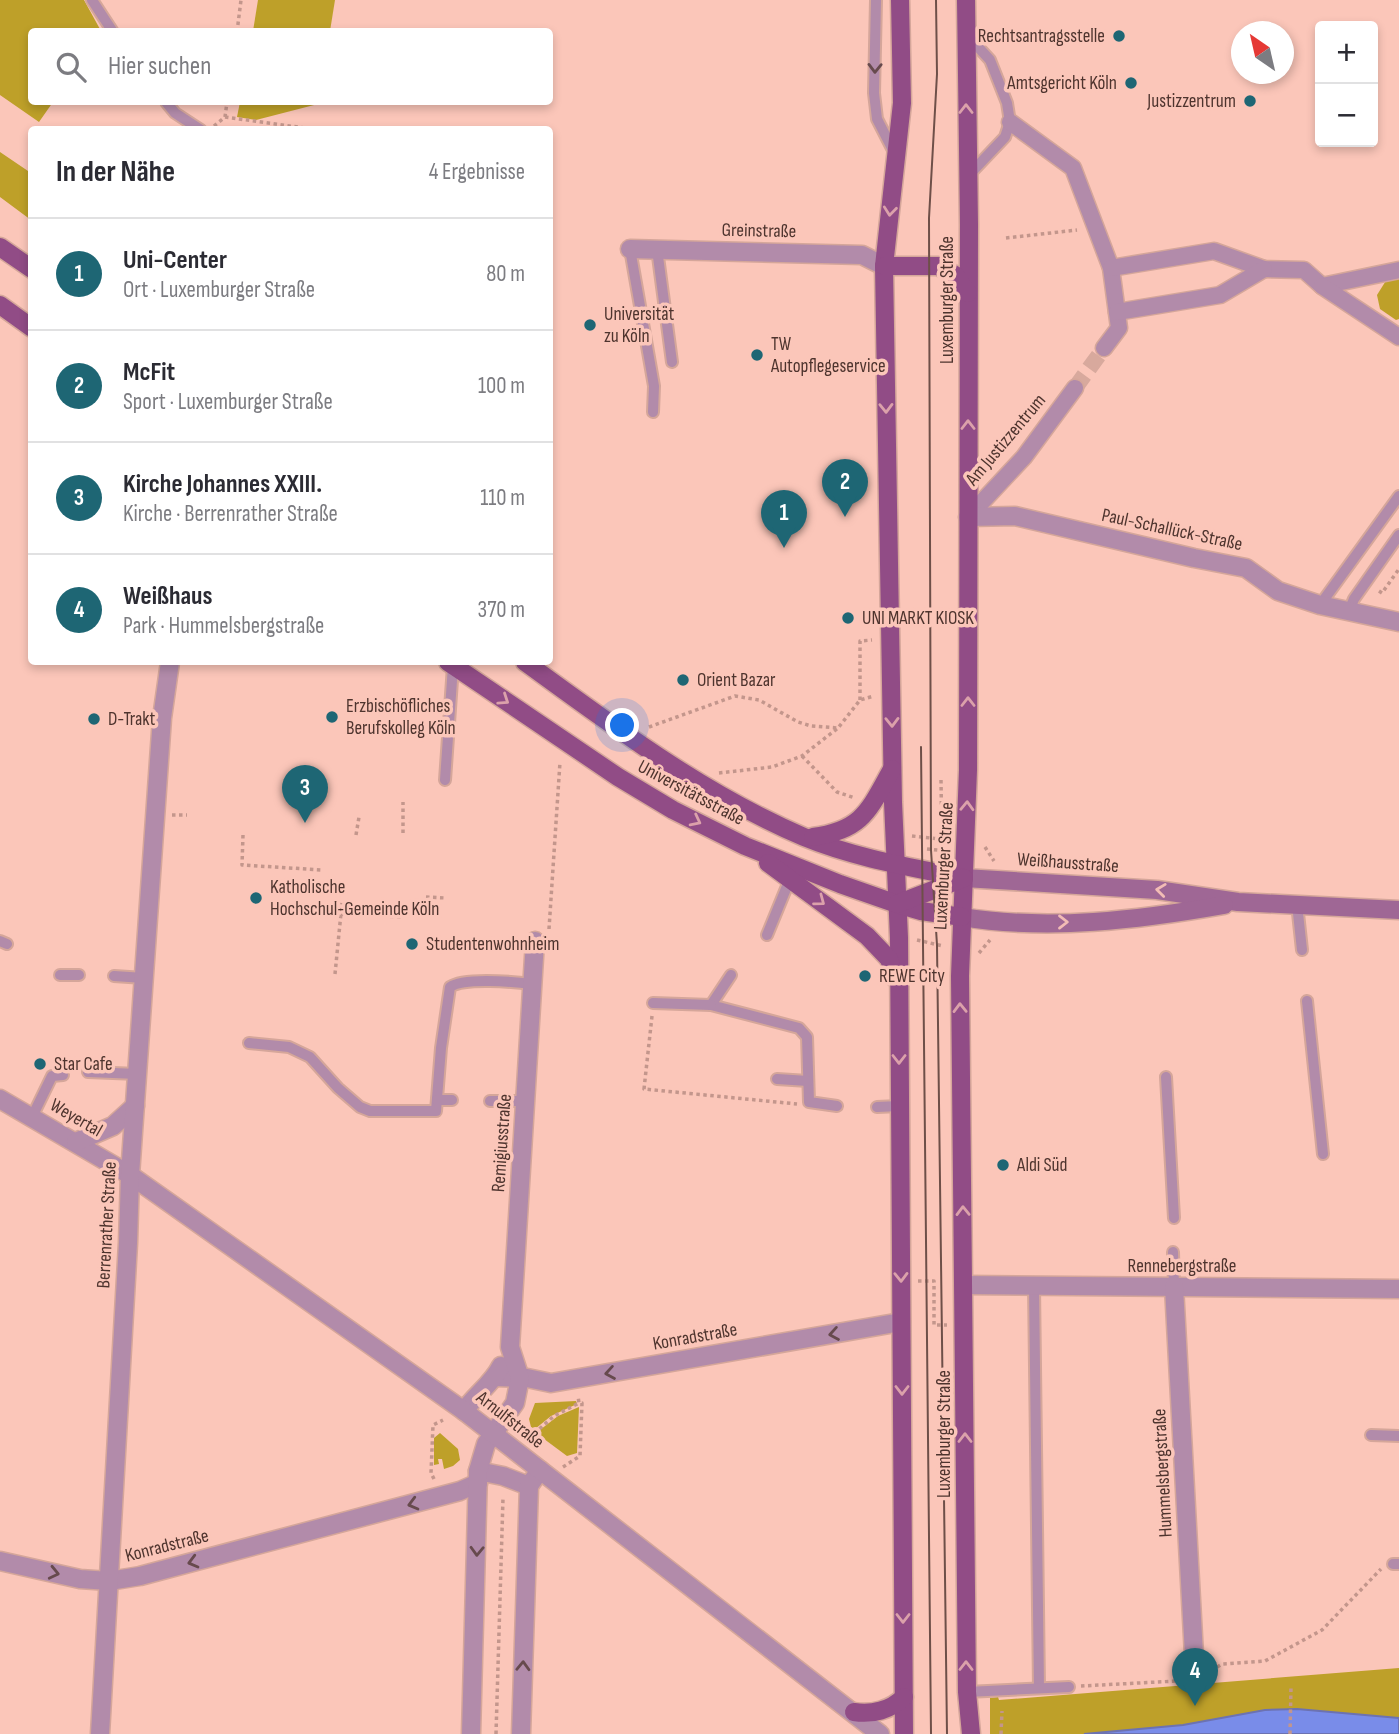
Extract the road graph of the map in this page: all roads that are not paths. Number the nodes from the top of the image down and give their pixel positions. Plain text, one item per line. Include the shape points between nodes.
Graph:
1 (92, 0) edge
2 (876, 0) edge
3 (900, 0) edge
4 (966, 0) edge
5 (110, 28) edge
6 (966, 34) junction
7 (168, 105) edge
8 (1010, 122) junction
9 (195, 126) edge
10 (896, 156) junction
11 (967, 177) junction
12 (0, 247) edge
13 (630, 248) joint
14 (657, 249) junction
15 (28, 266) edge
16 (884, 266) junction
17 (1111, 268) junction
18 (1264, 269) junction
19 (1399, 270) edge
20 (1322, 286) junction
21 (968, 293) junction
22 (0, 305) edge
23 (1117, 312) junction
24 (28, 325) edge
25 (1399, 337) edge
26 (1104, 348) tunnel mouth
27 (672, 362) dead end
28 (1075, 388) tunnel mouth
29 (653, 412) dead end
30 (1399, 496) edge
31 (968, 517) junction
32 (1399, 535) edge
33 (1320, 605) junction
34 (1349, 611) junction
35 (1399, 622) edge
36 (157, 665) edge
37 (170, 665) edge
38 (450, 665) edge
39 (451, 665) edge
40 (529, 665) edge
41 (162, 718) junction
42 (892, 769) junction
43 (445, 780) dead end
44 (806, 838) junction
45 (746, 846) junction
46 (896, 865) junction
47 (964, 878) junction
48 (790, 879) junction
49 (1238, 902) junction
50 (897, 904) junction
51 (1297, 904) junction
52 (1399, 910) edge
53 (962, 917) junction
54 (767, 935) dead end
55 (535, 942) road end
56 (1302, 950) dead end
57 (60, 975) dead end
58 (79, 975) dead end
59 (731, 975) dead end
60 (114, 976) dead end
61 (144, 978) junction
62 (533, 984) junction
63 (899, 990) junction
64 (1307, 1002) dead end
65 (653, 1003) road end
66 (711, 1005) junction
67 (249, 1043) dead end
68 (88, 1072) dead end
69 (138, 1074) junction
70 (63, 1075) dead end
71 (1166, 1077) dead end
72 (777, 1079) dead end
73 (808, 1081) junction
74 (0, 1099) edge
75 (437, 1100) junction
76 (453, 1100) dead end
77 (490, 1101) dead end
78 (525, 1101) junction
79 (135, 1106) junction
80 (837, 1106) dead end
81 (877, 1107) dead end
82 (899, 1107) junction
83 (32, 1117) junction
84 (76, 1142) junction
85 (1323, 1154) dead end
86 (130, 1175) junction
87 (1174, 1218) dead end
88 (1173, 1252) dead end
89 (964, 1285) junction
90 (1034, 1286) junction
91 (1174, 1287) junction
92 (1399, 1289) edge
93 (901, 1322) junction
94 (510, 1347) junction
95 (496, 1377) junction
96 (520, 1378) junction
97 (459, 1407) junction
98 (494, 1433) junction
99 (1371, 1436) dead end
100 (1399, 1436) edge
101 (546, 1474) junction
102 (478, 1477) junction
103 (528, 1486) junction
104 (0, 1561) edge
105 (109, 1581) junction
106 (1194, 1656) dead end
107 (1069, 1687) road end
108 (1039, 1688) junction
109 (967, 1692) junction
110 (904, 1697) junction
111 (854, 1712) junction
112 (100, 1734) edge
113 (471, 1734) edge
114 (521, 1734) edge
115 (880, 1734) edge
116 (904, 1734) edge
117 (971, 1734) edge

1 - 5 lane
2 -> 10 lane via 877,120
3 - 10 main road via 902,103
4 - 6 main road, Luxemburger Straße
6 - 8 lane via 990,60
11 -> 6 main road, Luxemburger Straße
7 - 9 lane
8 - 11 lane via 1005,137
8 - 17 street via 1073,168
10 -> 16 main road
11 - 21 main road, Luxemburger Straße
12 - 15 main road
13 - 14 street, Greinstraße
13 - 29 lane via 654,386
14 - 16 street, Greinstraße via 862,255
14 - 27 lane
16 - 21 main road via 938,266 955,275
16 -> 42 main road
17 - 18 street via 1214,251
17 - 23 street
18 - 20 street via 1304,270
18 - 23 street via 1220,295
19 - 20 street
20 - 25 street
31 -> 21 main road, Luxemburger Straße
22 - 24 main road
23 - 26 street via 1119,328
28 - 31 street, Am Justizzentrum via 1024,457
30 - 33 lane
31 - 33 street, Paul-Schallück-Straße via 1015,516 1246,568 1278,591
47 -> 31 main road, Luxemburger Straße
32 - 34 lane
33 - 34 street, Paul-Schallück-Straße
34 - 35 street, Paul-Schallück-Straße
36 - 41 street, Berrenrather Straße
37 - 41 street, Berrenrather Straße
38 - 43 lane
39 -> 45 main road, Universitätsstraße via 673,810
40 - 44 main road, Universitätsstraße via 691,778
41 - 61 street, Berrenrather Straße
42 - 44 main road via 858,821 837,833
42 - 46 main road
44 - 46 main road, Universitätsstraße
45 - 48 main road
45 - 50 main road, Universitätsstraße
46 - 47 main road, Weißhausstraße
46 - 50 main road
49 -> 47 main road, Weißhausstraße via 1157,890
47 - 50 main road
47 - 53 main road, Luxemburger Straße
48 - 54 lane
48 -> 63 main road via 874,943 889,959
49 - 51 main road, Weißhausstraße
53 -> 49 main road, Weißhausstraße via 991,929 1154,917
50 - 53 main road, Weißhausstraße
50 - 63 main road
51 - 52 main road, Weißhausstraße
51 - 56 lane
89 -> 53 main road, Luxemburger Straße
55 - 62 street, Remigiusstraße
57 - 58 lane
59 - 66 lane
60 - 61 lane
61 - 69 street, Berrenrather Straße
62 - 75 lane via 503,981 450,987
62 - 78 street, Remigiusstraße
63 -> 82 main road
64 - 85 lane
65 - 66 lane
66 - 73 lane via 799,1028 807,1037
67 - 75 lane via 289,1046 310,1057 338,1088 370,1111 436,1111
68 - 69 lane
69 - 79 street, Berrenrather Straße
70 - 83 lane via 52,1076
71 - 87 lane
72 - 73 lane
73 - 80 lane via 809,1102
74 - 83 street, Weyertal
75 - 76 lane
77 - 78 lane
78 - 94 street, Remigiusstraße
79 - 84 street via 113,1126
79 - 86 street, Berrenrather Straße
81 - 82 lane
82 -> 93 main road
83 - 84 street, Weyertal
84 - 86 street, Weyertal
86 - 97 street, Arnulfstraße
86 - 105 street, Berrenrather Straße
88 - 91 lane
89 - 90 street, Rennebergstraße
109 -> 89 main road, Luxemburger Straße
90 - 91 street, Rennebergstraße
90 - 108 lane
91 - 92 street, Rennebergstraße
91 - 106 street, Hummelsbergstraße
93 -> 96 street, Konradstraße via 551,1383
93 -> 110 main road
94 - 95 street, Remigiusstraße
94 - 96 street, Remigiusstraße
95 - 96 street, Konradstraße
95 - 97 street, Remigiusstraße
96 - 98 street via 515,1403
97 - 98 street, Arnulfstraße
98 - 101 street, Arnulfstraße
98 - 102 street via 486,1444
99 - 100 lane
101 - 103 street
101 - 111 street, Arnulfstraße
102 - 103 street via 503,1476
102 -> 105 street, Konradstraße via 450,1494
102 -> 113 street
114 -> 103 street
104 -> 105 street, Konradstraße
105 - 112 street, Berrenrather Straße
107 - 108 lane
108 - 109 lane
109 - 117 main road, Luxemburger Straße
110 - 111 main road via 880,1710
110 - 116 main road
111 - 115 street, Arnulfstraße

